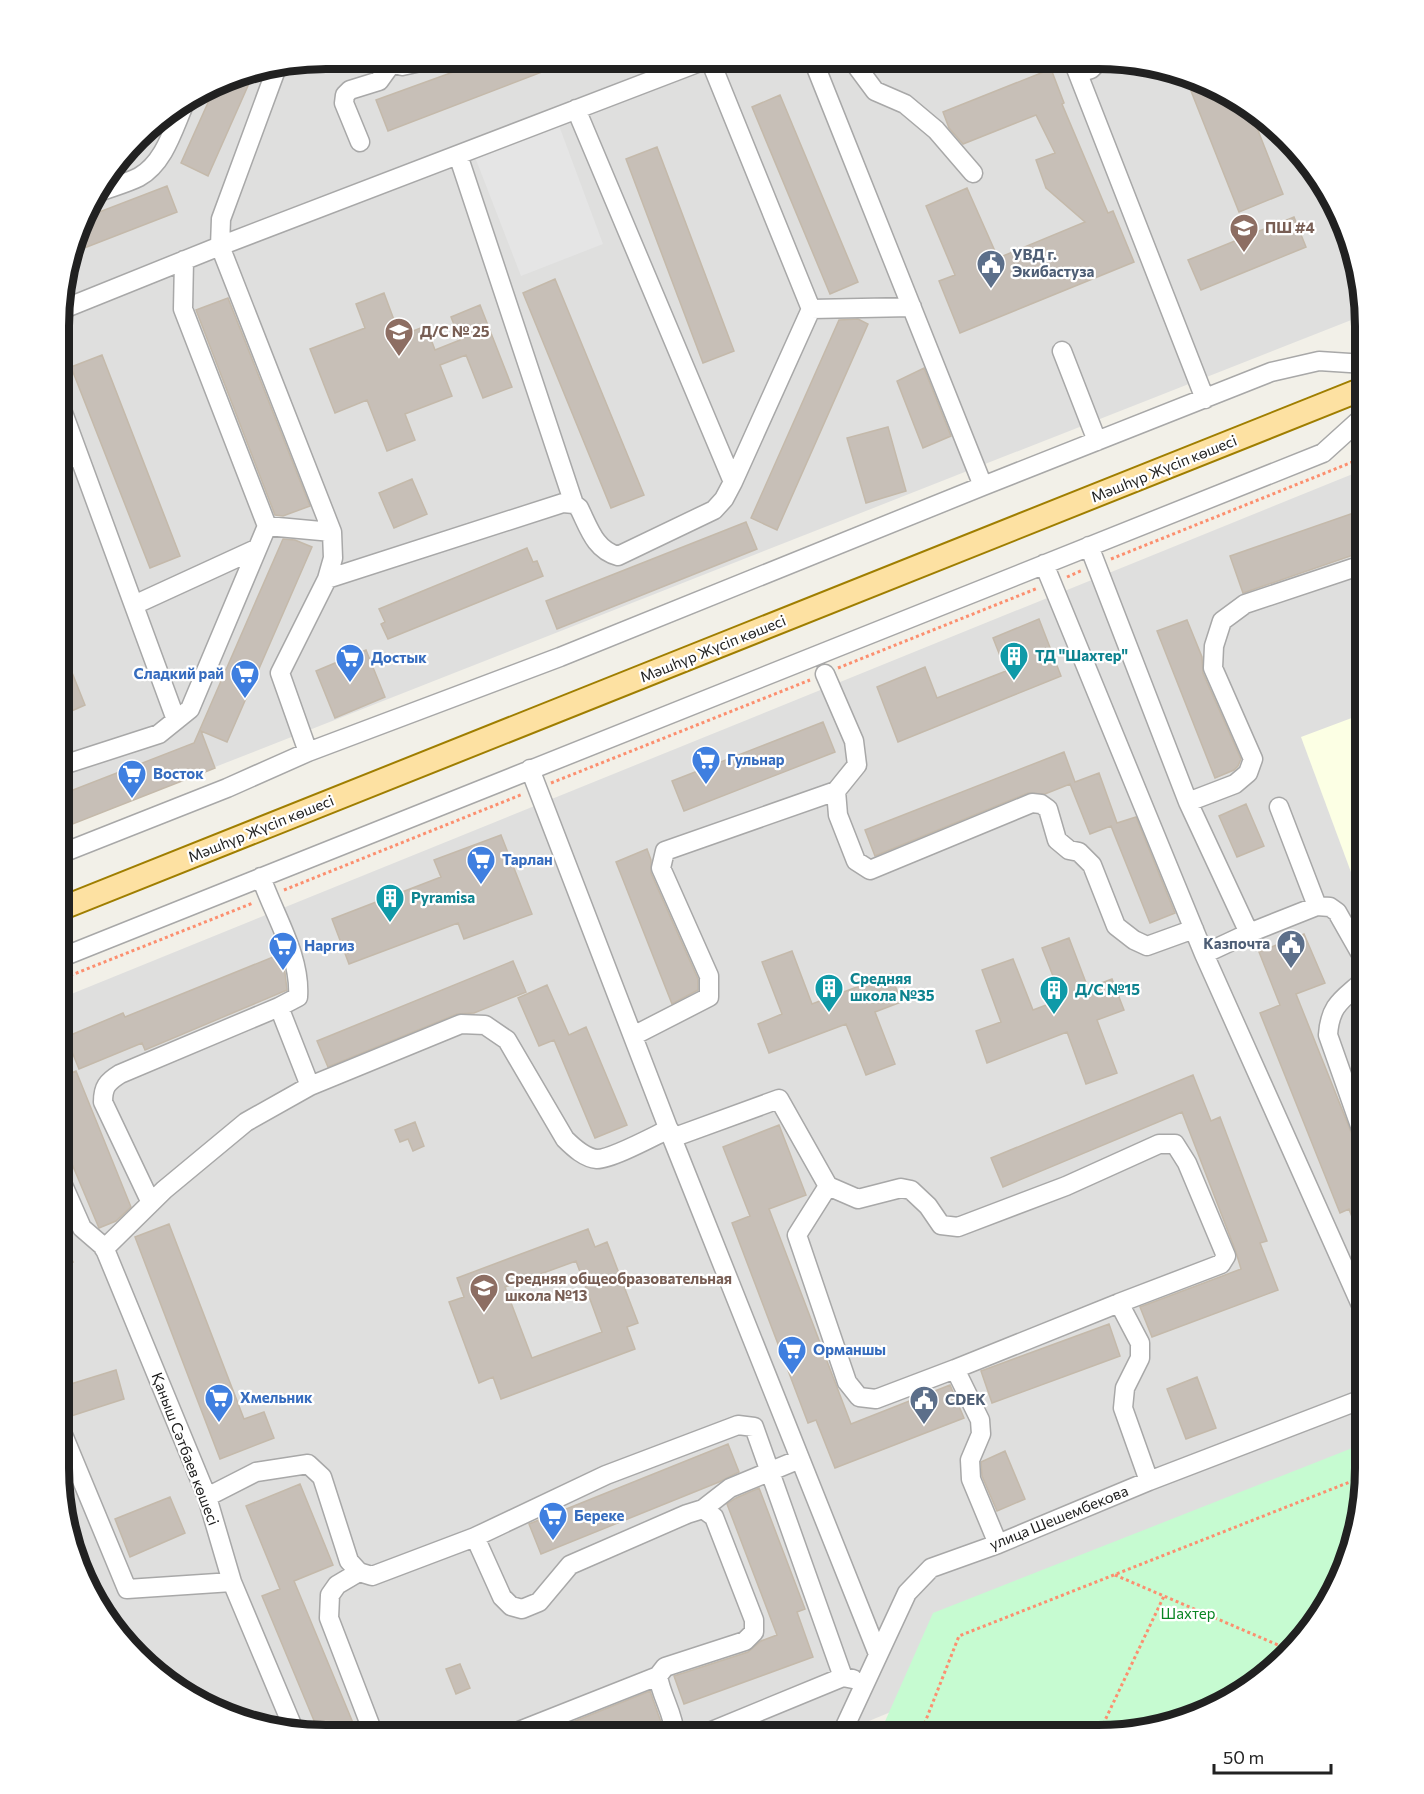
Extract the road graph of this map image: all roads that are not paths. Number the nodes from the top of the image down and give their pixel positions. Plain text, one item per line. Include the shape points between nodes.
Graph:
1 (386, 69) edge
2 (681, 69) edge
3 (714, 69) edge
4 (817, 69) edge
5 (859, 69) edge
6 (1077, 69) edge
7 (274, 74) edge
8 (576, 109) junction
9 (180, 115) edge
10 (360, 142) dead end
11 (458, 155) junction
12 (973, 173) dead end
13 (109, 188) edge
14 (220, 246) junction
15 (184, 260) junction
16 (70, 306) edge
17 (912, 307) junction
18 (811, 309) junction
19 (1062, 351) dead end
20 (1355, 363) edge
21 (1355, 392) edge
22 (1204, 399) junction
23 (1355, 424) edge
24 (69, 429) edge
25 (1097, 441) junction
26 (78, 454) junction
27 (69, 458) edge
28 (733, 482) junction
29 (983, 486) junction
30 (574, 504) junction
31 (267, 526) junction
32 (332, 532) junction
33 (1089, 546) junction
34 (256, 549) junction
35 (1044, 564) junction
36 (1355, 567) edge
37 (327, 579) junction
38 (134, 605) junction
39 (825, 674) road end
40 (176, 720) junction
41 (308, 752) junction
42 (69, 763) edge
43 (530, 770) junction
44 (836, 790) junction
45 (1188, 802) junction
46 (1279, 807) dead end
47 (69, 850) edge
48 (261, 877) junction
49 (69, 905) edge
50 (1317, 906) junction
51 (1194, 929) junction
52 (1249, 933) junction
53 (1355, 944) edge
54 (69, 954) edge
55 (1204, 954) junction
56 (1355, 987) edge
57 (279, 1007) junction
58 (633, 1036) junction
59 (310, 1086) junction
60 (1355, 1112) edge
61 (670, 1134) junction
62 (828, 1186) junction
63 (69, 1199) edge
64 (151, 1203) junction
65 (104, 1249) junction
66 (1355, 1292) edge
67 (1119, 1304) junction
68 (955, 1370) junction
69 (1355, 1402) edge
70 (69, 1449) edge
71 (800, 1459) junction
72 (771, 1471) junction
73 (1149, 1481) junction
74 (207, 1497) junction
75 (703, 1509) junction
76 (475, 1538) junction
77 (998, 1544) junction
78 (359, 1572) junction
79 (232, 1582) junction
80 (878, 1654) junction
81 (658, 1676) junction
82 (843, 1677) junction
83 (865, 1681) junction
84 (291, 1723) edge
85 (370, 1725) edge
86 (534, 1725) edge
87 (674, 1725) edge
88 (726, 1725) edge
89 (845, 1725) edge

1 - 10 street via 379,81 345,95 344,103
2 - 8 street
3 - 18 street
4 - 17 street
5 - 12 street via 875,91 905,104 936,130
6 - 22 street
7 - 14 street via 221,219
8 - 11 street
8 - 28 street
9 - 13 street via 153,166 139,177
11 - 14 street
11 - 30 street
14 - 15 street
14 - 32 street
15 - 16 street
15 - 31 street via 183,309
17 - 18 street
17 - 29 street
18 - 28 street
19 - 25 street
20 - 22 street via 1319,361 1271,372
21 - 49 main road, Мәшһүр Жүсіп көшесі
22 - 25 street
23 - 33 street via 1323,453
24 - 26 street
25 - 29 street
26 - 27 street
26 - 38 street
28 - 30 street via 714,510 618,556 608,554 598,545
29 - 41 street via 560,657
30 - 37 street via 563,503
31 - 32 street
31 - 34 street
32 - 37 street via 333,558
33 - 35 street
33 - 45 street
34 - 38 street
34 - 40 street via 190,709
35 - 43 street
35 - 51 street
36 - 45 street via 1245,604 1222,621 1214,646 1213,668 1253,759 1248,773 1235,784
37 - 41 street via 280,673
38 - 40 street
39 - 44 street via 854,741 856,765
40 - 42 street via 159,734
41 - 47 street
43 - 48 street
43 - 58 street
44 - 51 street via 838,815 856,861 870,870 1032,803 1041,804 1048,809 1057,840 1069,850 1079,852 1092,865 1116,926 1148,946
44 - 58 street via 665,851 662,868 709,976 709,997
45 - 52 street
46 - 50 street
48 - 54 street
48 - 57 street via 299,981 298,997
50 - 52 street
50 - 53 street via 1337,912
51 - 55 street
52 - 55 street
55 - 66 street
56 - 60 street via 1340,1000 1329,1019 1328,1035
57 - 59 street
57 - 64 street via 108,1081 103,1102
58 - 61 street
59 - 61 street via 461,1024 479,1024 507,1040 565,1139 578,1152 597,1159
59 - 64 street via 246,1122
61 - 62 street via 779,1099
61 - 71 street
62 - 67 street via 858,1199 901,1188 911,1190 941,1225 958,1227 1066,1186 1159,1144 1175,1144 1187,1163 1226,1256 1221,1264
62 - 68 street via 797,1235 847,1382 859,1397 876,1399
63 - 65 street, Қаныш Сәтбаев көшесі via 82,1228
64 - 65 street
65 - 74 street, Қаныш Сәтбаев көшесі
67 - 68 street
67 - 73 street via 1140,1343 1140,1359 1125,1388 1124,1408
68 - 77 street via 980,1420 981,1434 970,1460 971,1479
69 - 73 street, улица Шешембекова
70 - 79 street via 127,1589
71 - 72 street
71 - 80 street
72 - 75 street via 730,1488
72 - 76 street via 754,1427 738,1425 606,1475
72 - 82 street
73 - 77 street, улица Шешембекова
74 - 78 street via 256,1472 308,1464 322,1477 349,1561
74 - 79 street, Қаныш Сәтбаев көшесі
75 - 76 street via 570,1565 540,1602 522,1609 511,1606 502,1597
75 - 81 street via 714,1516 754,1620 754,1632 745,1641 665,1667
76 - 78 street via 372,1576
77 - 80 street, улица Шешембекова via 931,1568 907,1593
78 - 85 street via 330,1594 329,1618
79 - 84 street, Қаныш Сәтбаев көшесі
80 - 83 street, улица Шешембекова
81 - 86 street
81 - 87 street
82 - 83 street
82 - 88 street
83 - 89 street, улица Шешембекова

